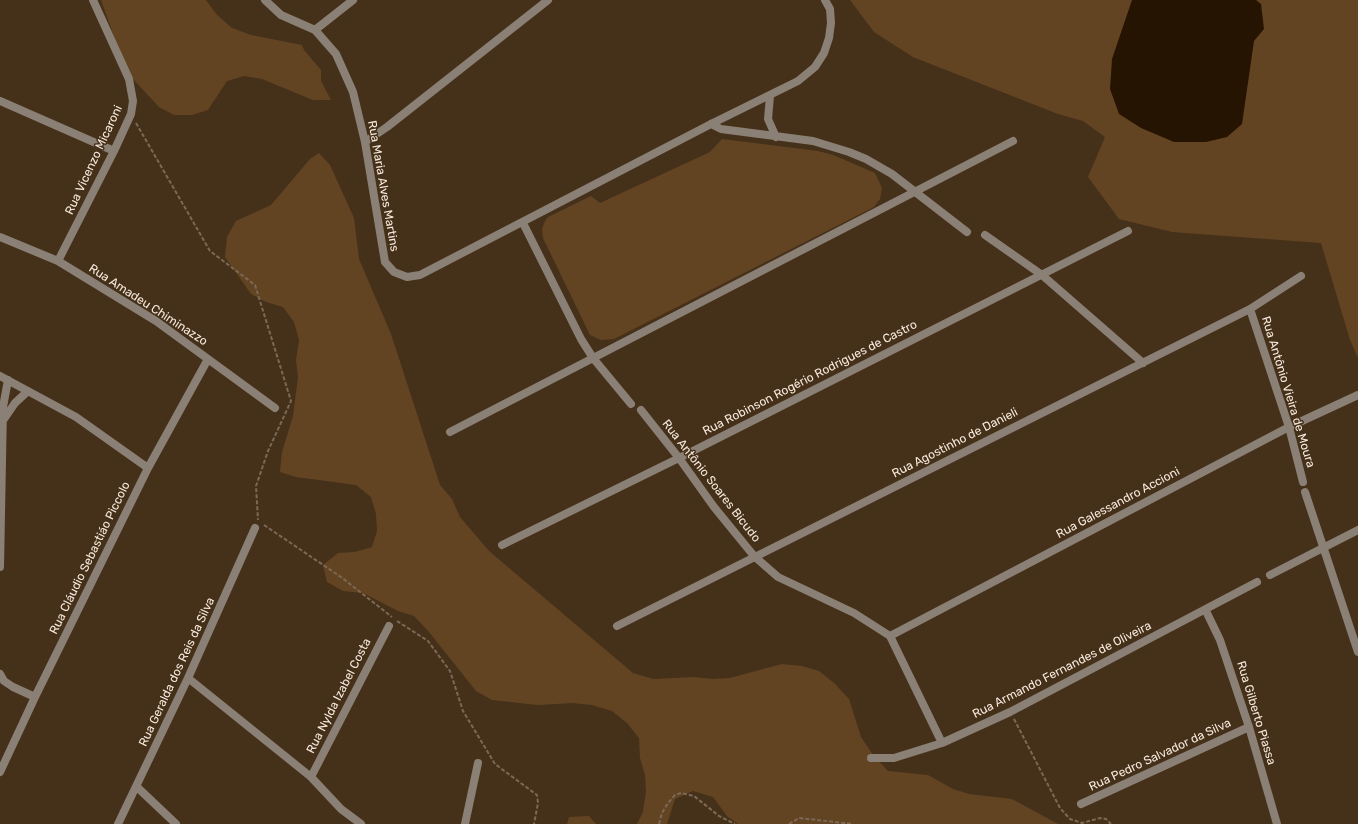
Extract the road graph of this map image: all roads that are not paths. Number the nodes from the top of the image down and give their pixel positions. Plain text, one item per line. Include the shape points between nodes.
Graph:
1 (93, 0) edge
2 (265, 0) edge
3 (353, 0) edge
4 (548, 0) edge
5 (825, 0) edge
6 (315, 30) junction
7 (770, 96) junction
8 (0, 101) edge
9 (711, 124) junction
10 (776, 138) junction
11 (1013, 141) dead end
12 (365, 142) junction
13 (114, 151) junction
14 (914, 193) junction
15 (523, 223) junction
16 (1128, 231) dead end
17 (967, 232) dead end
18 (985, 235) dead end
19 (0, 237) edge
20 (58, 262) junction
21 (1042, 275) junction
22 (1301, 276) dead end
23 (1250, 309) junction
24 (208, 358) junction
25 (593, 358) junction
26 (1143, 362) junction
27 (4, 378) edge
28 (28, 391) junction
29 (1358, 395) edge
30 (630, 404) dead end
31 (275, 408) dead end
32 (640, 410) dead end
33 (4, 419) junction
34 (1289, 427) junction
35 (450, 432) dead end
36 (679, 458) junction
37 (148, 468) junction
38 (1303, 482) dead end
39 (1305, 492) dead end
40 (255, 528) dead end
41 (1358, 530) edge
42 (502, 545) dead end
43 (1323, 549) junction
44 (754, 556) junction
45 (0, 567) edge
46 (1270, 575) dead end
47 (1257, 582) dead end
48 (1206, 611) junction
49 (389, 626) dead end
50 (617, 626) dead end
51 (890, 636) junction
52 (1358, 652) edge
53 (0, 674) edge
54 (188, 678) junction
55 (35, 697) junction
56 (1249, 727) junction
57 (942, 743) junction
58 (871, 758) dead end
59 (478, 763) dead end
60 (0, 772) edge
61 (311, 777) junction
62 (137, 787) junction
63 (1081, 804) dead end
64 (118, 824) edge
65 (176, 824) edge
66 (361, 824) edge
67 (465, 824) edge
68 (1277, 824) edge

1 - 13 street, Rua Vicenzo Micaroni via 132,89 130,114
2 - 6 street, Rua Maria Alves Martins via 281,15
3 - 6 street
4 - 12 street
5 - 7 street, Rua Maria Alves Martins via 830,9 831,22 824,53 815,67 798,81
6 - 12 street, Rua Maria Alves Martins via 336,54 346,74
7 - 9 street, Rua Maria Alves Martins
7 - 10 street via 768,119
8 - 13 street
9 - 10 street via 722,130
9 - 15 street, Rua Maria Alves Martins
10 - 14 street via 813,141 849,152 879,166
11 - 14 street
12 - 15 street, Rua Maria Alves Martins via 385,262 394,272 407,276 420,275
13 - 20 street, Rua Vicenzo Micaroni
14 - 17 street
14 - 25 street
15 - 25 street
16 - 21 street, Rua Robinson Rogério Rodrigues de Castro
18 - 21 street
19 - 20 street, Rua Amadeu Chiminazzo
20 - 24 street, Rua Amadeu Chiminazzo via 156,321
21 - 26 street
21 - 36 street, Rua Robinson Rogério Rodrigues de Castro
22 - 23 street, Rua Agostinho de Danieli
23 - 26 street, Rua Agostinho de Danieli
23 - 34 street, Rua Antônio Vieira de Moura
24 - 31 street, Rua Amadeu Chiminazzo
24 - 37 street, Rua Cláudio Sebastiáo Piccolo
25 - 30 street
25 - 35 street
26 - 44 street, Rua Agostinho de Danieli
27 - 28 street
27 - 33 street
28 - 33 street via 15,403
28 - 37 street via 76,416
29 - 34 street, Rua Galessandro Accioni
32 - 36 street, Rua Antônio Soares Bicudo
33 - 45 street
34 - 38 street, Rua Antônio Vieira de Moura
34 - 51 street, Rua Galessandro Accioni
36 - 42 street, Rua Robinson Rogério Rodrigues de Castro
36 - 44 street, Rua Antônio Soares Bicudo
37 - 55 street, Rua Cláudio Sebastiáo Piccolo
39 - 43 street
40 - 54 street, Rua Geralda dos Reis da Silva
41 - 43 street
43 - 46 street
43 - 52 street
44 - 50 street, Rua Agostinho de Danieli
44 - 51 street, Rua Antônio Soares Bicudo via 778,577 854,613
47 - 48 street, Rua Armando Fernandes de Oliveira
48 - 56 street, Rua Gilberto Piassa via 1220,640
48 - 57 street, Rua Armando Fernandes de Oliveira via 1010,712
49 - 61 street, Rua Nylda Izabel Costa
51 - 57 street
53 - 55 street via 13,688
54 - 61 street
54 - 62 street, Rua Geralda dos Reis da Silva
55 - 60 street, Rua Cláudio Sebastiáo Piccolo
56 - 63 street, Rua Pedro Salvador da Silva
56 - 68 street, Rua Gilberto Piassa
57 - 58 street, Rua Armando Fernandes de Oliveira via 894,758
59 - 67 street
61 - 66 street via 340,809
62 - 64 street, Rua Geralda dos Reis da Silva
62 - 65 street

